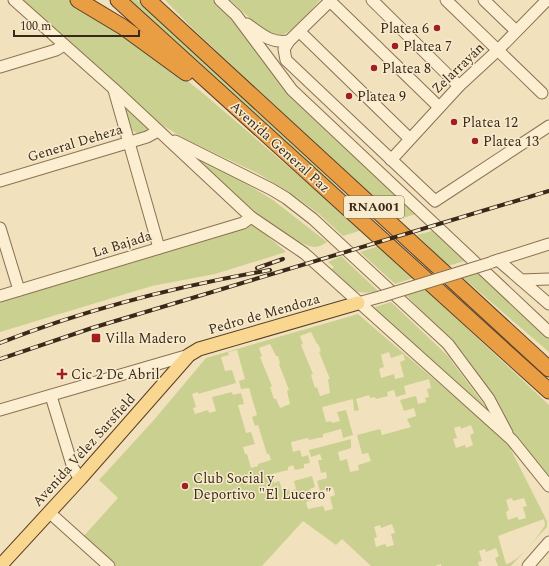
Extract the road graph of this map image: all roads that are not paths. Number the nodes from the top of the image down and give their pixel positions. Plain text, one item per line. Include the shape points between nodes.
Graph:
1 (14, 0) edge
2 (78, 0) edge
3 (118, 0) edge
4 (148, 0) edge
5 (160, 0) edge
6 (220, 0) edge
7 (372, 0) edge
8 (446, 0) edge
9 (484, 0) edge
10 (547, 0) edge
11 (330, 1) edge
12 (236, 15) junction
13 (516, 31) junction
14 (300, 32) junction
15 (289, 41) junction
16 (64, 45) junction
17 (198, 46) junction
18 (498, 50) junction
19 (0, 67) edge
20 (459, 86) junction
21 (114, 89) junction
22 (542, 93) dead end
23 (439, 106) junction
24 (241, 112) junction
25 (549, 126) edge
26 (159, 132) junction
27 (409, 138) junction
28 (129, 142) junction
29 (391, 160) junction
30 (0, 181) edge
31 (251, 217) junction
32 (0, 228) edge
33 (549, 244) edge
34 (159, 248) junction
35 (494, 262) junction
36 (549, 279) edge
37 (521, 280) junction
38 (18, 290) junction
39 (0, 296) edge
40 (358, 303) junction
41 (549, 304) edge
42 (549, 332) edge
43 (190, 355) junction
44 (549, 369) edge
45 (549, 392) edge
46 (51, 396) junction
47 (0, 410) edge
48 (512, 440) junction
49 (80, 479) junction
50 (549, 486) edge
51 (50, 513) junction
52 (549, 542) edge
53 (0, 566) edge
54 (109, 566) edge
55 (528, 566) edge

1 - 16 street
2 - 24 highway via 123,27
3 - 24 highway, Avenida General Paz / RNA001
4 - 17 highway, Avenida General Paz / RNA001
5 - 17 highway
6 - 12 street
7 - 20 street
8 - 18 street
9 - 13 street
10 - 13 street, Zelarrayán
11 - 14 street
11 - 23 street
12 - 15 street via 265,38 280,42
12 - 42 street via 292,90
13 - 18 street, Zelarrayán
14 - 15 street
14 - 27 street
15 - 29 street via 284,49 288,63
16 - 19 street
16 - 21 street
17 - 44 highway, Avenida General Paz / RNA001
18 - 20 street, Zelarrayán
18 - 22 street
20 - 23 street, Zelarrayán
21 - 26 street
21 - 28 street
23 - 27 street, Zelarrayán
24 - 45 highway, Avenida General Paz / RNA001
25 - 29 street via 435,201
26 - 28 street, General Deheza
26 - 31 street
26 - 48 street via 271,189 312,219 448,344 489,399
27 - 29 street, Zelarrayán
28 - 30 street, General Deheza
28 - 34 street
31 - 34 street, La Bajada via 243,223
31 - 40 street via 304,253
32 - 38 street
33 - 35 street, Pedro de Mendoza
34 - 38 street, La Bajada
35 - 37 street
35 - 40 street, Pedro de Mendoza, bridge
36 - 37 street
37 - 41 street
38 - 39 street, La Bajada
40 - 43 main road, Pedro de Mendoza via 199,349
40 - 48 street
43 - 46 street, Pedro de Mendoza
43 - 49 main road, Avenida Vélez Sarsfield
46 - 47 street, Pedro de Mendoza
46 - 49 street via 73,468
48 - 50 street
49 - 51 main road, Avenida Vélez Sarsfield
51 - 53 main road, Avenida Vélez Sarsfield
51 - 54 street
52 - 55 street

